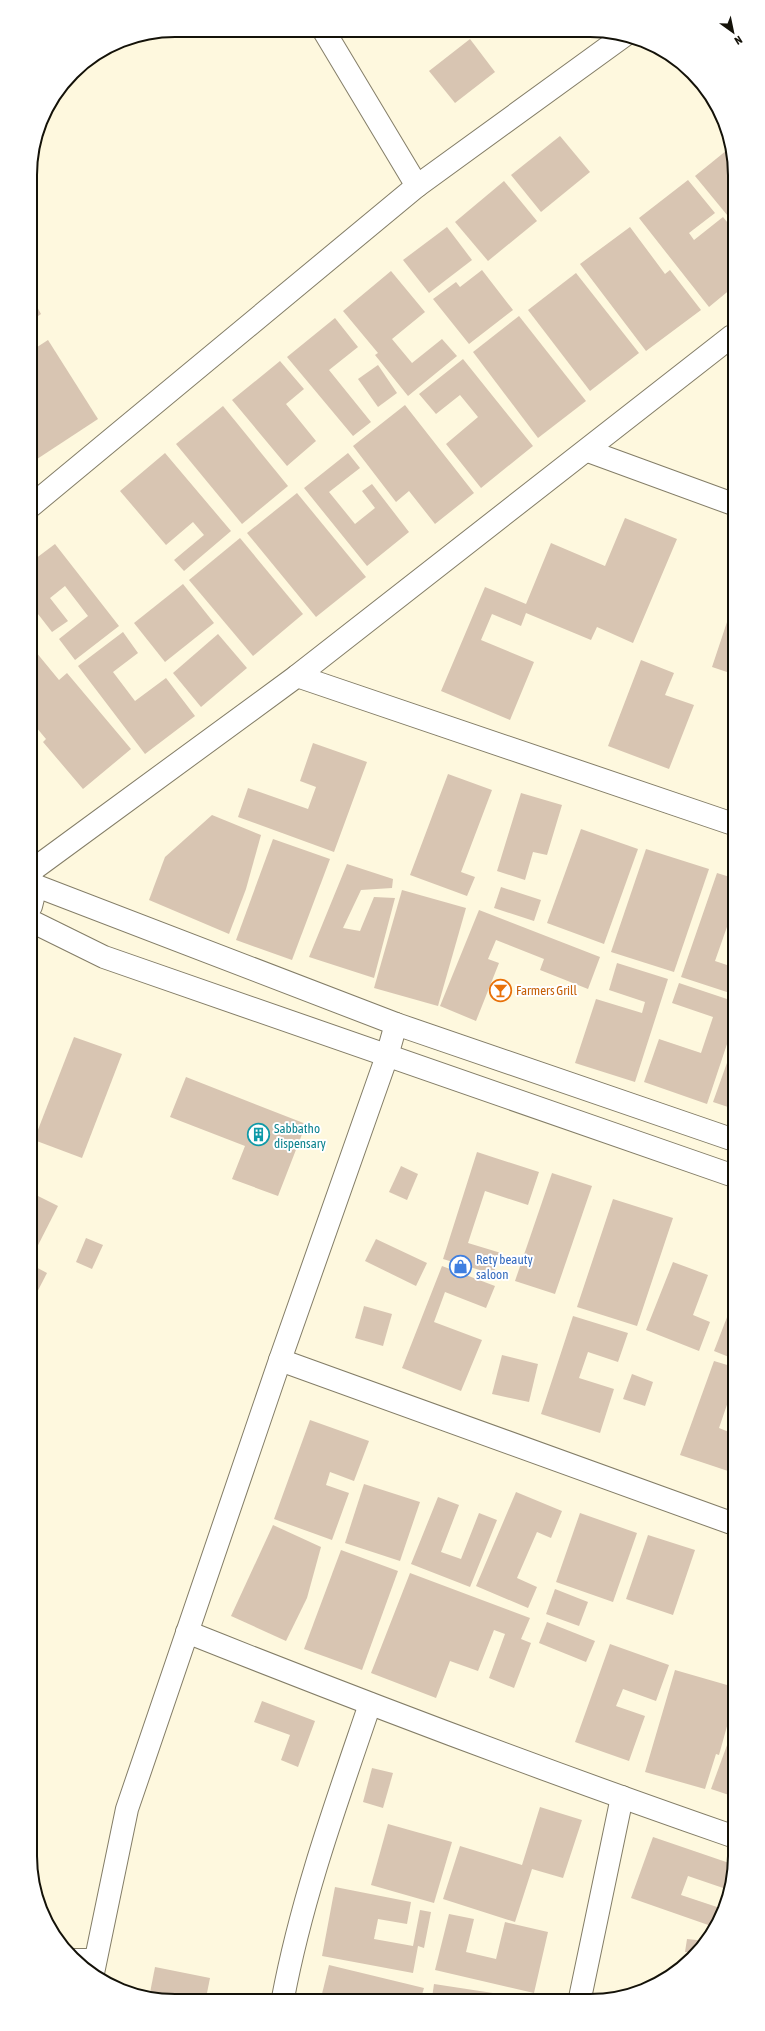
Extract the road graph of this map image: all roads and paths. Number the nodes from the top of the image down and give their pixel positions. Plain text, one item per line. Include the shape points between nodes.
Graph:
1 (328, 37) edge
2 (618, 40) edge
3 (417, 186) junction
4 (728, 339) edge
5 (588, 451) junction
6 (37, 501) edge
7 (728, 502) edge
8 (297, 676) junction
9 (728, 822) edge
10 (37, 880) edge
11 (37, 886) edge
12 (37, 923) edge
13 (396, 1024) junction
14 (388, 1056) junction
15 (728, 1138) edge
16 (728, 1174) edge
17 (280, 1360) junction
18 (728, 1522) edge
19 (187, 1632) junction
20 (370, 1704) junction
21 (622, 1797) junction
22 (728, 1834) edge
23 (87, 1962) edge
24 (283, 1994) edge
25 (581, 1994) edge

1 - 3 street
2 - 3 street
3 - 6 street
4 - 5 street
5 - 7 street
5 - 8 street
8 - 9 street
8 - 10 street
11 - 13 street
12 - 14 street via 104,957
13 - 14 street
13 - 15 street
14 - 16 street
14 - 17 street
17 - 18 street
17 - 19 street
19 - 20 street
19 - 23 street via 127,1809
20 - 21 street
20 - 24 street via 319,1854
21 - 22 street
21 - 25 street

